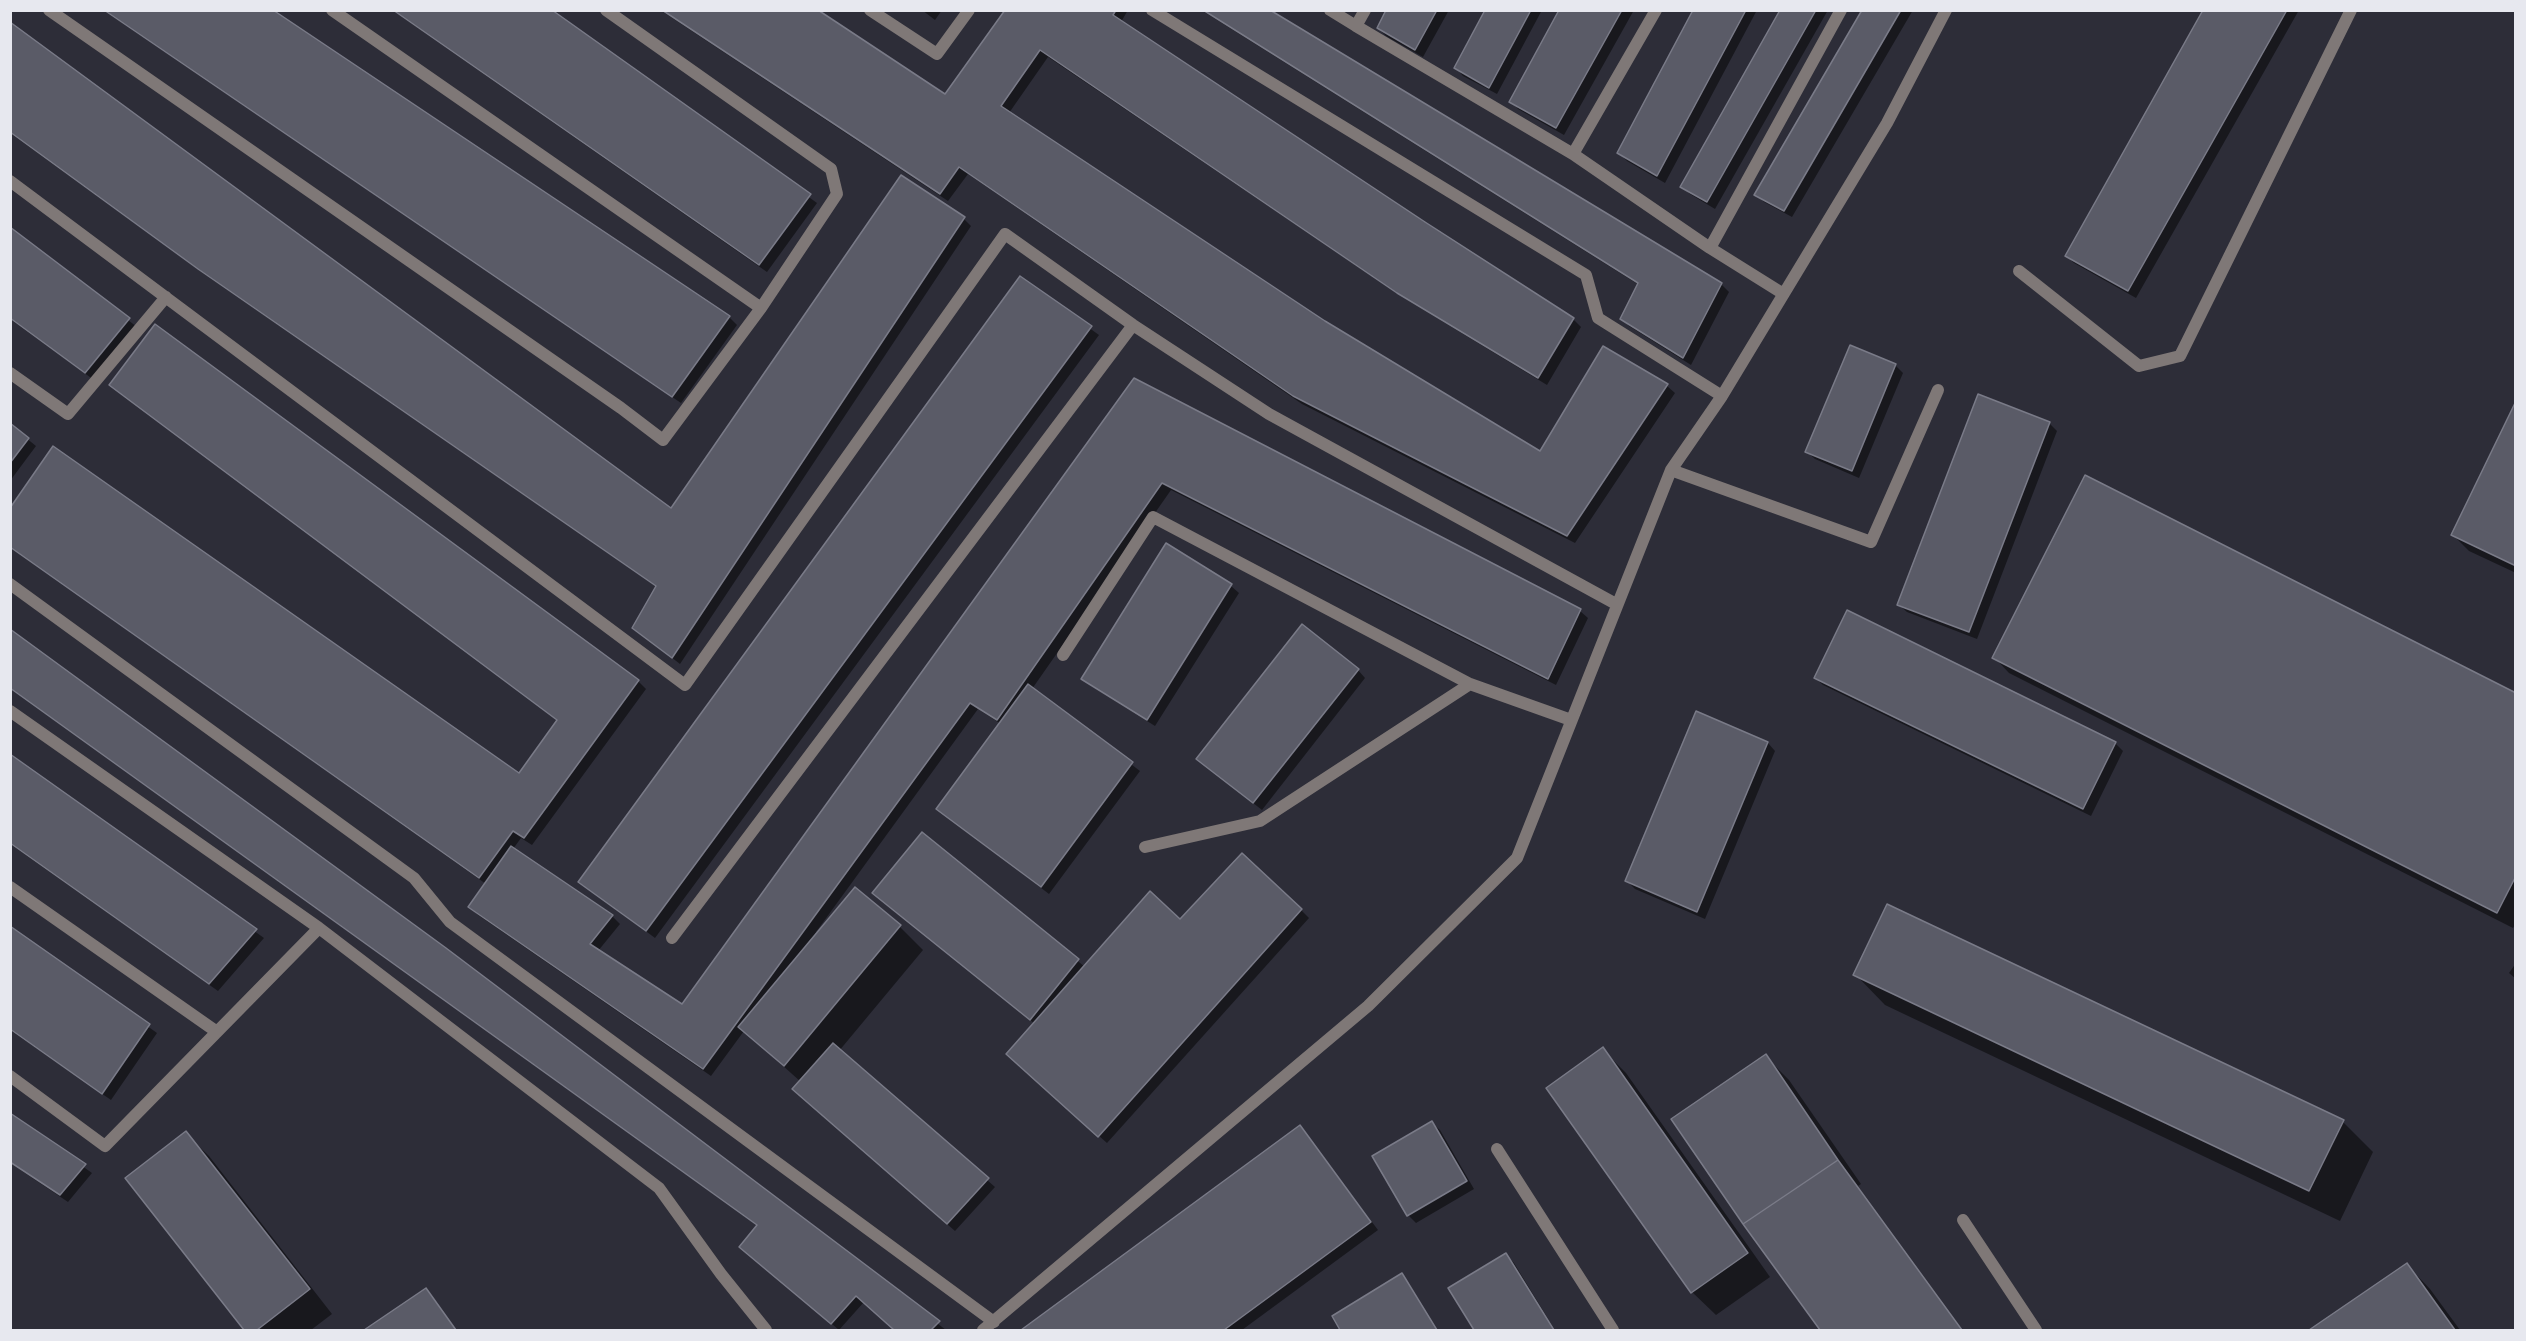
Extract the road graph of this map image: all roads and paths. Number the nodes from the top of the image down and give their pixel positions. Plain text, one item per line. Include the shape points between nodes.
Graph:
1 (49, 10) edge
2 (332, 10) edge
3 (606, 10) edge
4 (870, 10) edge
5 (969, 10) edge
6 (1152, 10) edge
7 (1330, 10) edge
8 (1365, 10) edge
9 (1656, 10) edge
10 (1841, 10) edge
11 (1947, 10) edge
12 (2351, 10) edge
13 (1356, 26) junction
14 (1573, 154) junction
15 (10, 181) edge
16 (1710, 248) junction
17 (2019, 272) dead end
18 (1782, 293) junction
19 (166, 297) junction
20 (761, 308) junction
21 (1132, 325) junction
22 (10, 373) edge
23 (1938, 390) dead end
24 (1722, 396) junction
25 (1671, 470) junction
26 (10, 584) edge
27 (1616, 604) junction
28 (1063, 655) dead end
29 (1470, 684) junction
30 (10, 711) edge
31 (1571, 720) junction
32 (1145, 847) dead end
33 (10, 887) edge
34 (320, 928) junction
35 (672, 938) dead end
36 (217, 1032) junction
37 (10, 1076) edge
38 (1497, 1149) dead end
39 (1963, 1220) dead end
40 (994, 1322) junction
41 (766, 1330) edge
42 (983, 1330) edge
43 (1613, 1330) edge
44 (2036, 1330) edge

1 - 20 lane via 663,440
2 - 20 lane
3 - 20 lane via 831,169 837,194
4 - 5 lane via 938,54
6 - 24 lane via 1586,275 1598,318
7 - 13 lane
8 - 13 lane
9 - 14 lane
10 - 16 lane
11 - 18 lane via 1887,123
12 - 17 lane via 2180,356 2139,366
13 - 14 lane
14 - 16 lane
15 - 19 lane
16 - 18 lane
18 - 24 lane
19 - 21 lane via 685,685 1005,234
19 - 22 lane via 68,414
21 - 27 lane via 1269,414
21 - 35 lane
23 - 25 lane via 1871,542
24 - 25 lane
25 - 27 lane
26 - 40 lane via 414,878 450,922
27 - 31 lane
28 - 29 lane via 1153,517
29 - 31 lane
29 - 32 lane via 1260,821
30 - 34 lane
31 - 40 lane via 1517,858 1368,1006
33 - 36 lane
34 - 36 lane
34 - 41 lane via 659,1188
36 - 37 lane via 105,1146
38 - 43 lane
39 - 44 lane
40 - 42 lane

